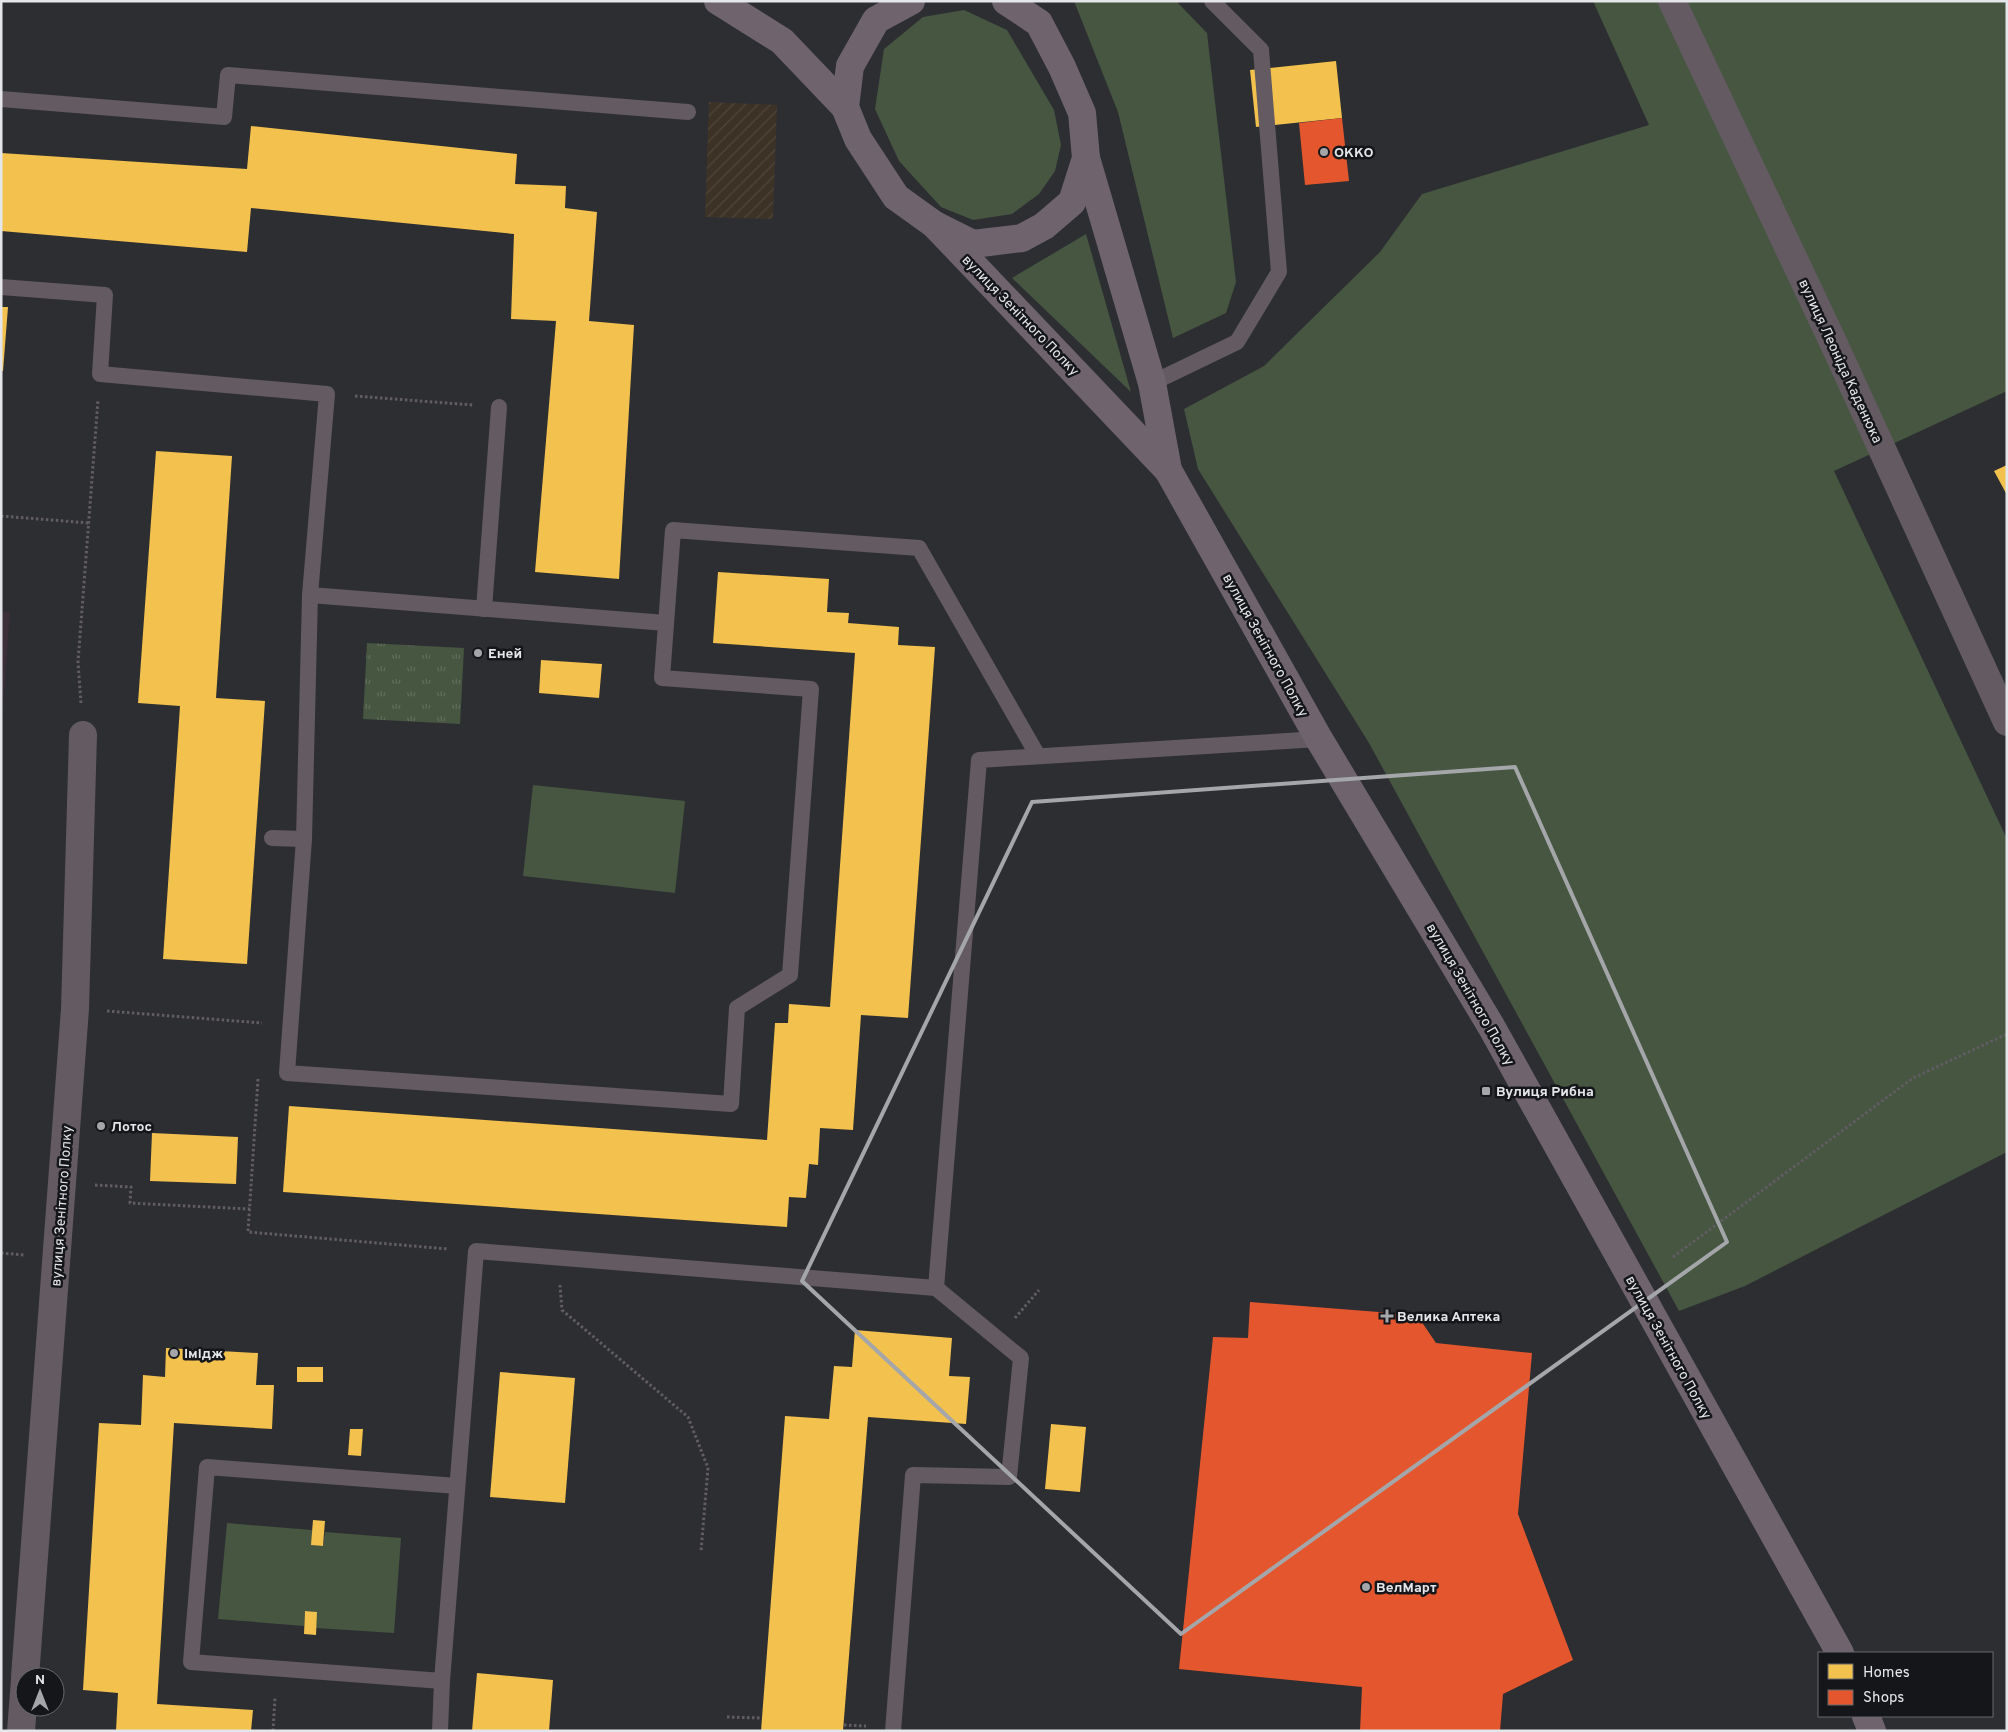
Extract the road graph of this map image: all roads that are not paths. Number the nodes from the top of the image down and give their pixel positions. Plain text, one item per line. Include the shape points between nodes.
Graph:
1 (718, 1) edge
2 (911, 1) edge
3 (1006, 1) edge
4 (1212, 1) edge
5 (1672, 1) edge
6 (1, 99) edge
7 (845, 107) junction
8 (688, 112) dead end
9 (1086, 158) junction
10 (935, 225) junction
11 (1, 288) edge
12 (1152, 383) junction
13 (499, 407) road end
14 (1168, 470) junction
15 (310, 595) junction
16 (484, 609) junction
17 (666, 623) junction
18 (2007, 722) edge
19 (83, 735) road end
20 (1319, 739) junction
21 (1038, 756) junction
22 (272, 838) dead end
23 (304, 840) junction
24 (936, 1288) junction
25 (457, 1486) junction
26 (1839, 1652) edge
27 (26, 1667) edge
28 (442, 1682) junction
29 (22, 1717) edge
30 (1866, 1717) edge
31 (21, 1731) edge
32 (440, 1731) edge
33 (893, 1731) edge
34 (1872, 1731) edge

1 - 7 street via 782,41
2 - 7 street via 876,20 850,66
3 - 9 street via 1039,23 1062,67 1082,113
4 - 12 lane via 1261,50 1279,272 1237,342
5 - 18 street, вулиця Леоніда Каденюка
6 - 8 lane via 224,117 228,75
7 - 10 street via 858,139 896,197
9 - 10 street via 1072,202 1044,226 1022,238 973,244
9 - 12 street, вулиця Зенітного Полку
10 - 14 street, вулиця Зенітного Полку
11 - 15 lane via 105,295 100,374 327,394
12 - 14 street, вулиця Зенітного Полку
13 - 16 lane
14 - 20 street, вулиця Зенітного Полку
15 - 16 lane
15 - 23 lane
16 - 17 lane
17 - 21 lane via 673,530 919,548
17 - 23 lane via 662,678 811,689 790,975 738,1008 731,1104 288,1073
19 - 27 street, вулиця Зенітного Полку via 76,1009
20 - 21 lane
20 - 26 street, вулиця Зенітного Полку via 1491,1026
21 - 24 lane via 979,760
22 - 23 lane
24 - 25 lane via 476,1251
24 - 33 lane via 1021,1358 1009,1477 913,1476
25 - 28 lane
25 - 28 lane via 207,1467 191,1662
28 - 32 lane
29 - 31 street, вулиця Зенітного Полку
30 - 34 street

